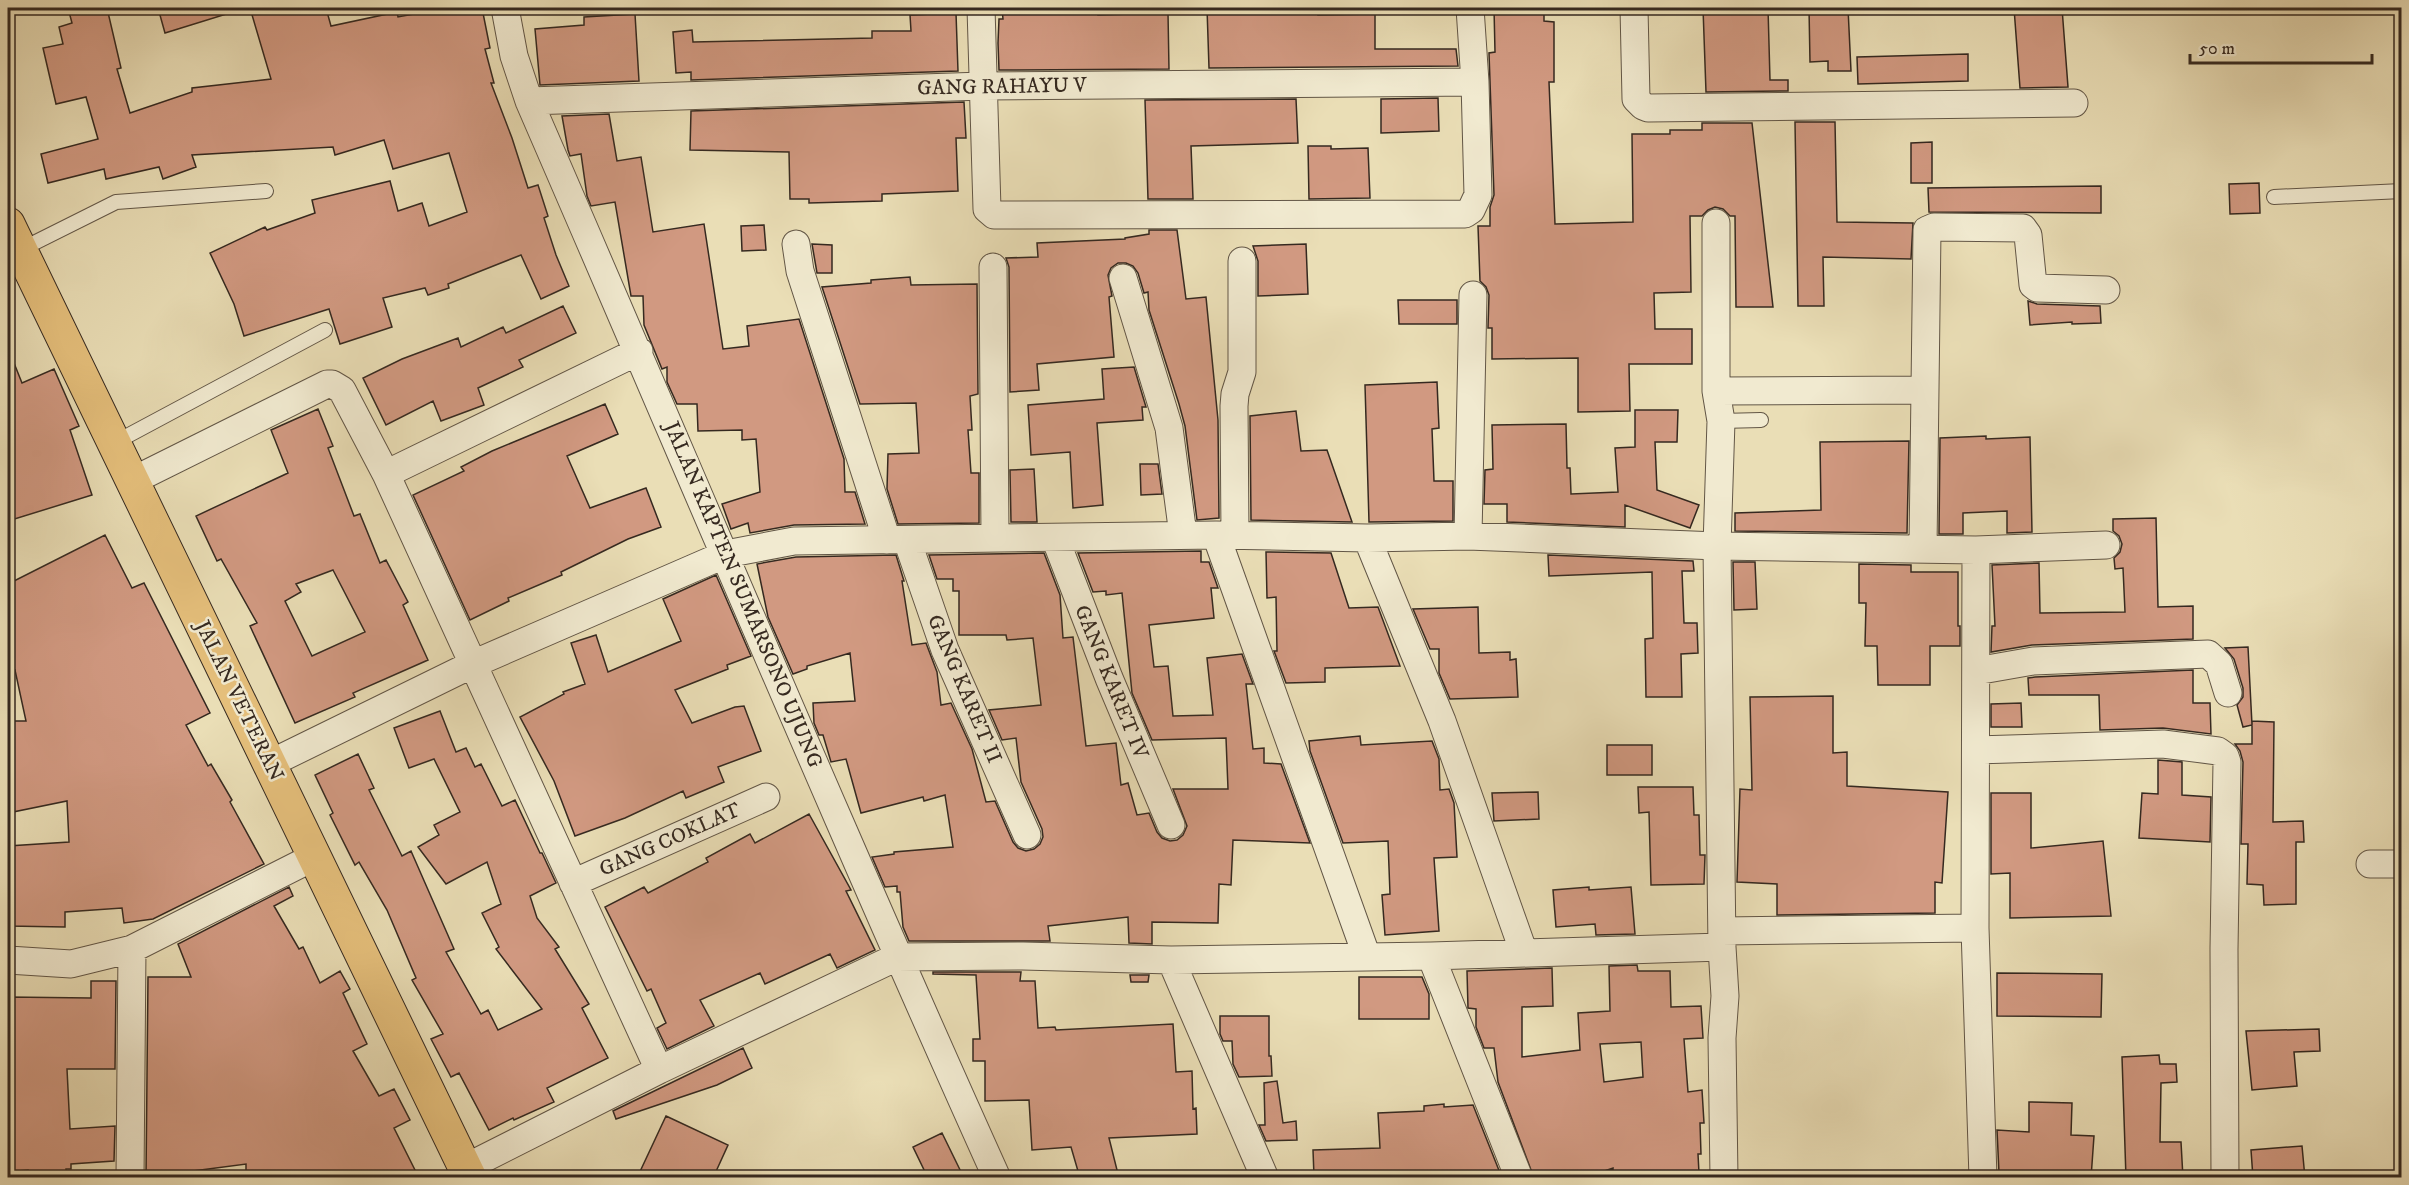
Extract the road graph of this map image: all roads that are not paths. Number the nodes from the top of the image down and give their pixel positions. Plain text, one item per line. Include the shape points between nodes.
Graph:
1 (505, 8) edge
2 (981, 8) edge
3 (1470, 8) edge
4 (1634, 8) edge
5 (1475, 82) junction
6 (983, 86) junction
7 (530, 101) junction
8 (2074, 103) dead end
9 (266, 191) dead end
10 (2402, 191) edge
11 (2274, 197) dead end
12 (1716, 223) dead end
13 (796, 244) dead end
14 (16, 253) edge
15 (1242, 261) dead end
16 (993, 267) dead end
17 (1123, 278) dead end
18 (2106, 290) dead end
19 (1473, 295) dead end
20 (325, 330) dead end
21 (639, 351) junction
22 (1924, 390) junction
23 (1716, 391) junction
24 (1761, 420) dead end
25 (1721, 421) junction
26 (114, 442) junction
27 (386, 474) junction
28 (132, 481) junction
29 (1183, 535) junction
30 (1226, 535) junction
31 (1468, 536) junction
32 (995, 538) junction
33 (1054, 538) junction
34 (1367, 538) junction
35 (897, 540) junction
36 (2106, 545) dead end
37 (1717, 546) junction
38 (1923, 547) junction
39 (1976, 550) junction
40 (726, 554) junction
41 (473, 664) junction
42 (1976, 671) junction
43 (2228, 693) dead end
44 (1976, 750) junction
45 (269, 764) junction
46 (766, 796) dead end
47 (1171, 825) dead end
48 (1027, 835) dead end
49 (314, 856) junction
50 (2370, 864) dead end
51 (2402, 864) edge
52 (573, 883) junction
53 (1975, 928) junction
54 (1722, 939) junction
55 (132, 949) junction
56 (1524, 953) junction
57 (1431, 956) junction
58 (897, 957) junction
59 (1366, 957) junction
60 (8, 960) edge
61 (1171, 960) junction
62 (659, 1070) junction
63 (468, 1173) edge
64 (129, 1178) edge
65 (996, 1178) edge
66 (1265, 1178) edge
67 (1519, 1178) edge
68 (1724, 1178) edge
69 (1983, 1178) edge
70 (2225, 1178) edge

1 - 7 street, JALAN KAPTEN SUMARSONO UJUNG via 514,56
2 - 6 street
3 - 5 street
4 - 8 street via 1635,99 1648,108
5 - 6 street, GANG RAHAYU V
5 - 6 street via 1478,195 1465,214 994,215 987,208
6 - 7 street, GANG RAHAYU V
7 - 21 street, JALAN KAPTEN SUMARSONO UJUNG
9 - 14 lane via 116,202
10 - 11 lane
12 - 23 street
13 - 35 street, GANG KARET II via 800,271
14 - 26 main road, JALAN VETERAN
15 - 30 street via 1242,372 1234,406
16 - 32 street
17 - 29 street via 1169,428
18 - 22 street via 2037,288 2030,280 2028,235 2023,228 1929,229 1925,233
19 - 31 street
20 - 26 lane
21 - 27 street
21 - 40 street, JALAN KAPTEN SUMARSONO UJUNG
22 - 23 street
22 - 38 street
23 - 25 street
24 - 25 lane
25 - 37 street
26 - 28 main road, JALAN VETERAN
27 - 28 street via 342,390 333,384
27 - 41 street
28 - 45 main road, JALAN VETERAN
29 - 30 street
29 - 33 street
30 - 34 street
30 - 59 street
31 - 34 street
31 - 37 street
32 - 33 street
32 - 35 street
33 - 47 street, GANG KARET IV
34 - 56 street via 1442,721
35 - 40 street via 794,541
35 - 48 street, GANG KARET II
36 - 39 street
37 - 38 street
37 - 54 street
38 - 39 street
39 - 42 street
40 - 41 street
40 - 58 street, JALAN KAPTEN SUMARSONO UJUNG
41 - 45 street
41 - 52 street
42 - 43 street via 2033,661 2208,654 2219,664
42 - 44 street
44 - 53 street
44 - 70 street via 2163,744 2218,751 2225,756
45 - 49 main road, JALAN VETERAN
46 - 52 street, GANG COKLAT
49 - 55 street
49 - 63 main road, JALAN VETERAN
50 - 51 street
52 - 62 street
53 - 54 street
53 - 69 street
54 - 56 street
54 - 68 street
55 - 60 street via 71,964
55 - 64 street
56 - 57 street
57 - 59 street
57 - 67 street
58 - 61 street
58 - 62 street
58 - 65 street, JALAN KAPTEN SUMARSONO UJUNG
59 - 61 street
61 - 66 street
62 - 63 street

